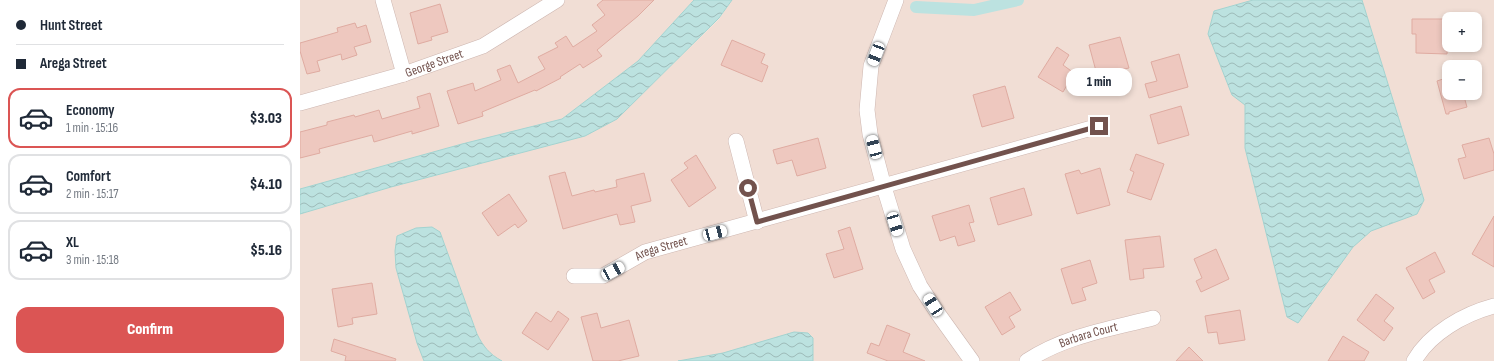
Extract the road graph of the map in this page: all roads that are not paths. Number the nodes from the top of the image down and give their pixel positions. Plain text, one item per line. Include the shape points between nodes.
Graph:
1 (383, 0) edge
2 (557, 0) edge
3 (896, 0) edge
4 (404, 74) junction
5 (300, 103) edge
6 (1099, 126) dead end
7 (736, 141) dead end
8 (884, 187) junction
9 (757, 222) junction
10 (574, 276) dead end
11 (1494, 306) edge
12 (1153, 318) dead end
13 (972, 361) edge
14 (1027, 361) edge
15 (1414, 361) edge

1 - 4 street
2 - 4 street, George Street via 483,46
3 - 8 street via 871,66 867,110 870,134
4 - 5 street, George Street
6 - 8 street, Arega Street
7 - 9 street
8 - 9 street, Arega Street
8 - 13 street via 903,248 920,286
9 - 10 street, Arega Street via 645,252 603,276
11 - 15 street via 1463,317 1436,335
12 - 14 street, Barbara Court via 1071,339 1042,351

